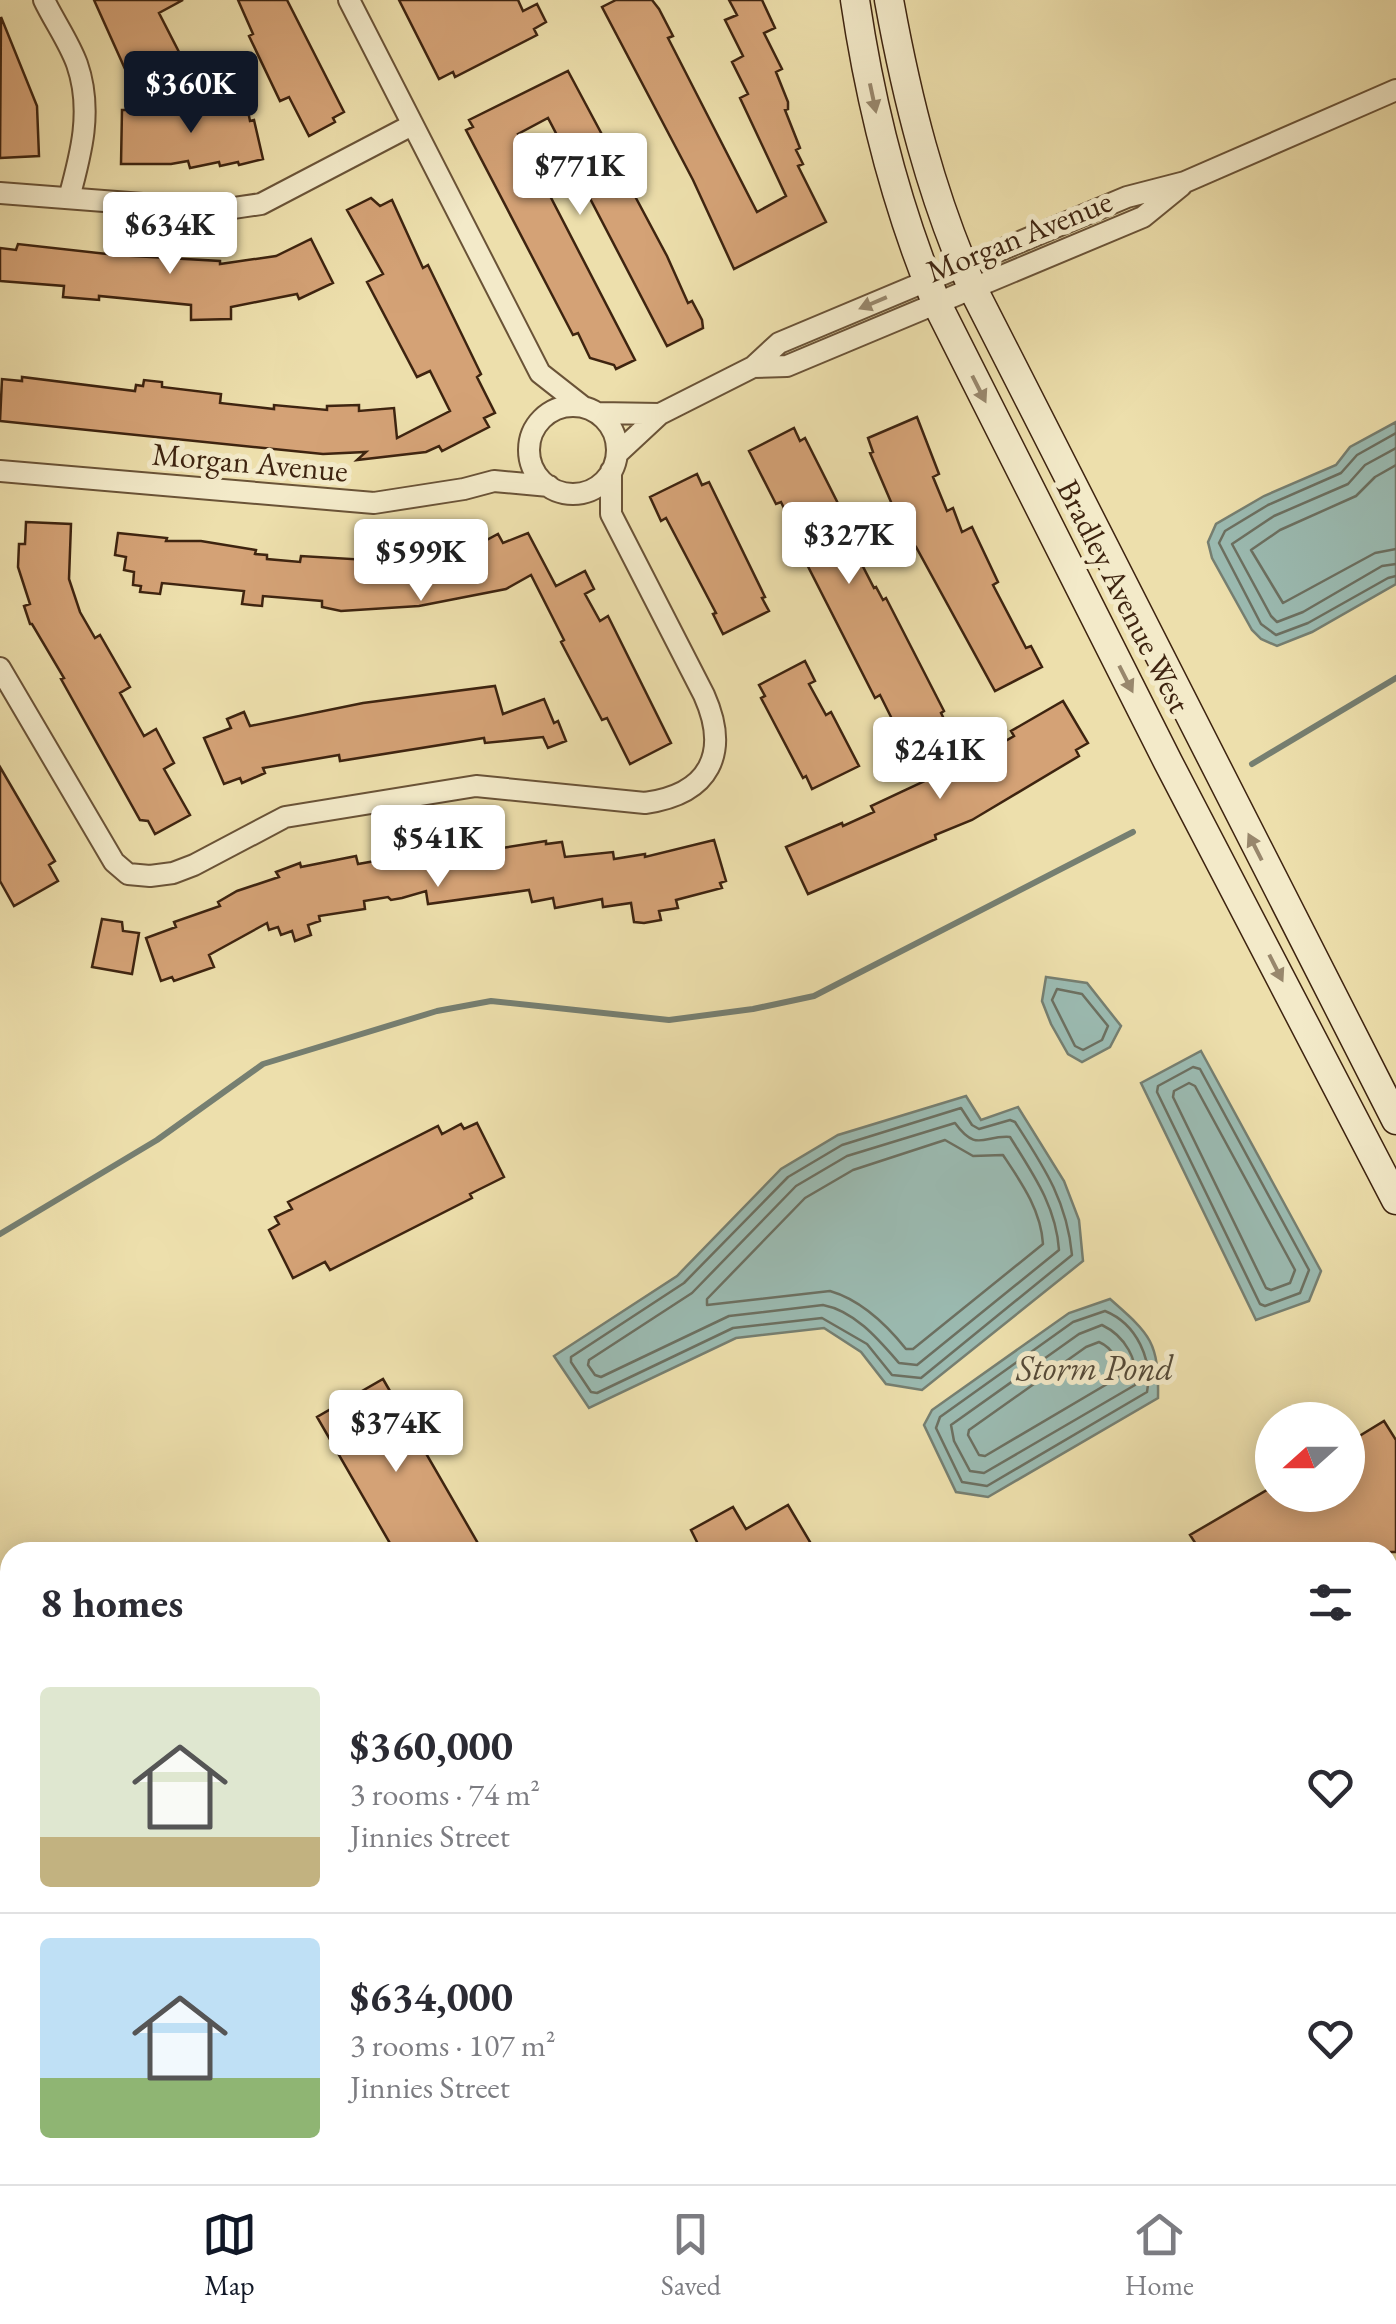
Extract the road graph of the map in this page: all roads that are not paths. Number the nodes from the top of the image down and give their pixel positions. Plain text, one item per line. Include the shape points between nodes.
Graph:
1 (44, 0) edge
2 (350, 0) edge
3 (855, 0) edge
4 (889, 0) edge
5 (1396, 90) edge
6 (412, 125) junction
7 (0, 193) edge
8 (68, 198) junction
9 (967, 276) junction
10 (931, 291) junction
11 (540, 373) junction
12 (590, 410) junction
13 (660, 414) junction
14 (532, 435) junction
15 (614, 462) junction
16 (0, 471) edge
17 (494, 481) junction
18 (549, 486) junction
19 (572, 493) junction
20 (611, 514) junction
21 (0, 668) edge
22 (1396, 1120) edge
23 (1396, 1200) edge

1 - 8 street via 76,64 85,101 83,144
2 - 6 street
3 -> 10 main road, Bradley Avenue West via 873,103
4 - 9 main road, Bradley Avenue West via 907,96 944,223
5 - 9 street, Morgan Avenue via 1186,182 1143,217
6 - 8 street via 261,204 220,210
6 - 11 street
7 - 8 street
9 - 10 street, Morgan Avenue
22 -> 9 main road, Bradley Avenue West
10 - 13 street, Morgan Avenue via 779,342 754,367
10 -> 23 main road, Bradley Avenue West
11 - 12 street
11 - 14 street
12 - 13 street, Morgan Avenue
12 - 14 street via 560,408
12 - 15 street via 613,430
13 - 15 street, Morgan Avenue
14 - 17 street
14 - 18 street via 533,466
15 - 19 street via 591,490
15 - 20 street
16 - 17 street, Morgan Avenue via 374,502
17 - 18 street, Morgan Avenue
18 - 19 street
19 - 20 street
20 - 21 street via 713,716 715,757 694,786 664,800 476,786 285,817 194,865 128,874 114,862

